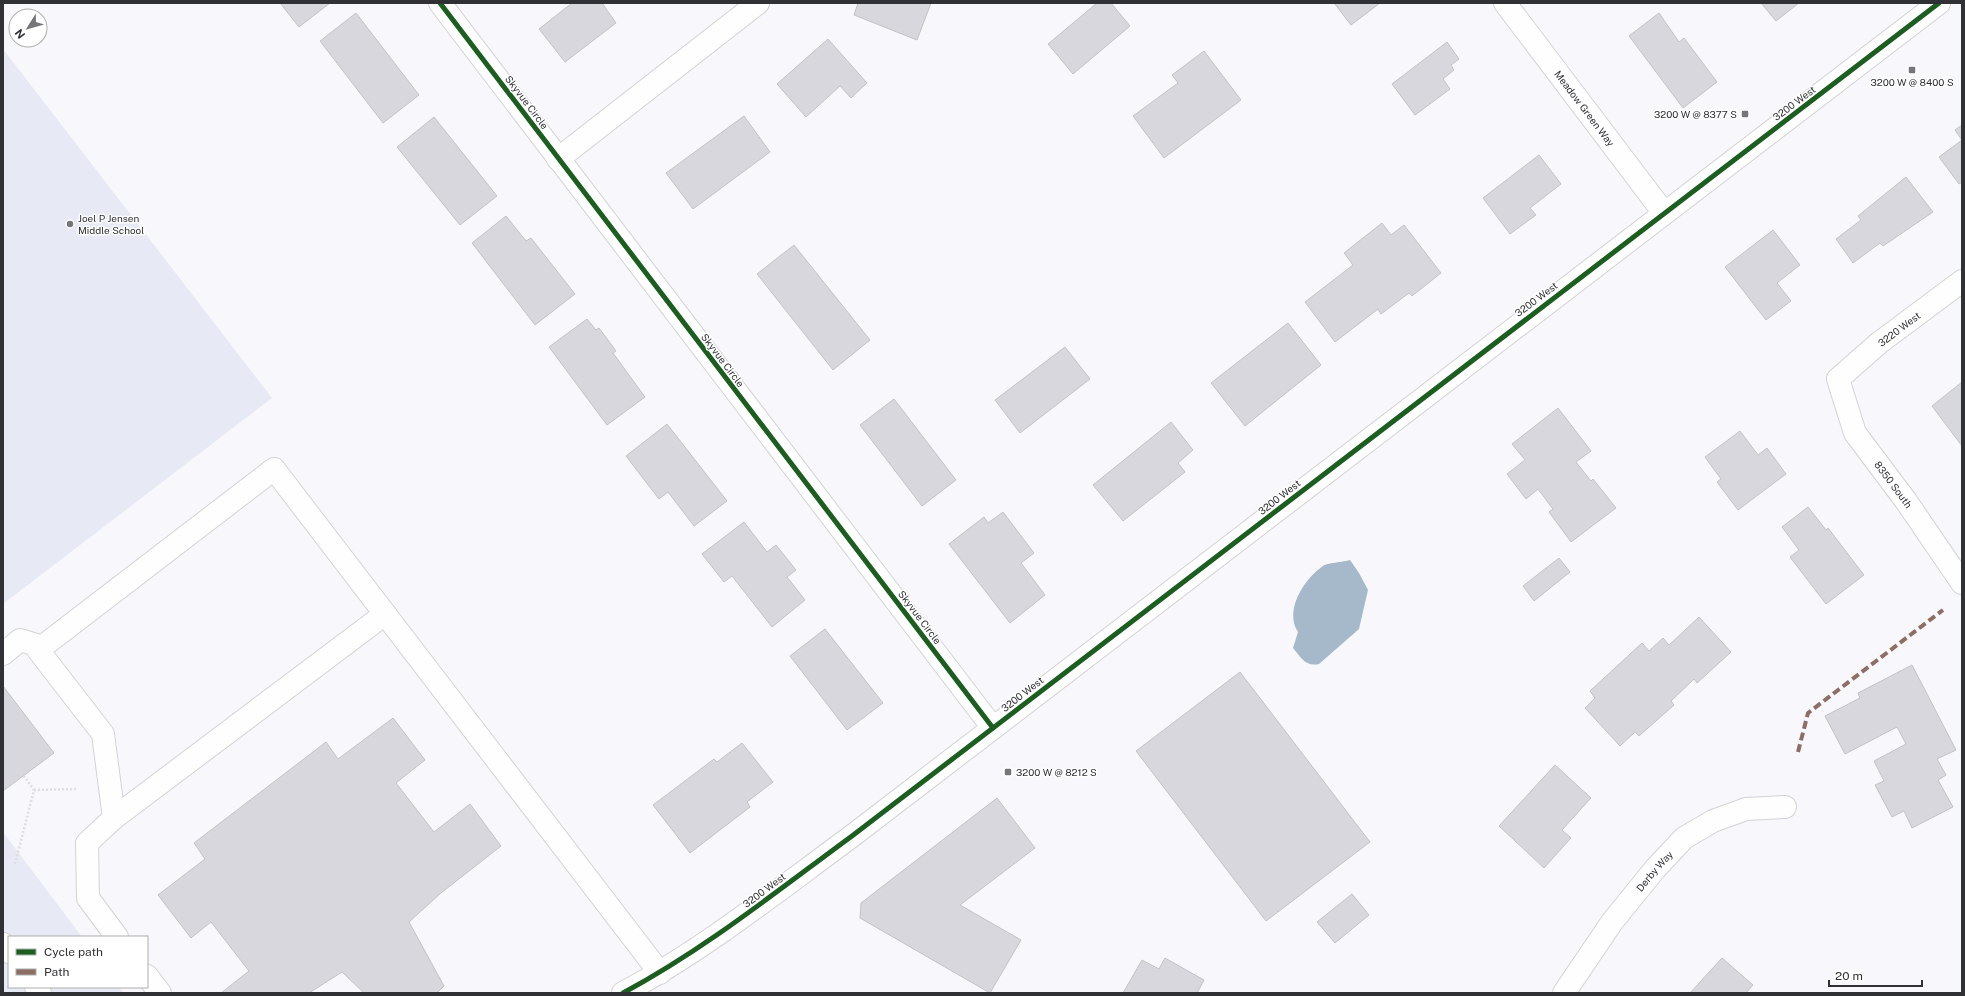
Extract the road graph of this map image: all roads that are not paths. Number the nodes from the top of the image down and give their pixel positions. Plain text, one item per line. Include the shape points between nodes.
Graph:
1 (440, 3) edge
2 (758, 3) edge
3 (1505, 3) edge
4 (1939, 3) edge
5 (558, 159) junction
6 (1664, 214) junction
7 (1962, 281) edge
8 (1838, 379) joint
9 (1962, 583) edge
10 (385, 614) junction
11 (43, 647) junction
12 (3, 654) edge
13 (993, 728) junction
14 (1785, 807) dead end
15 (114, 818) junction
16 (117, 936) edge
17 (660, 973) junction
18 (148, 977) edge
19 (160, 993) edge
20 (622, 993) edge
21 (1564, 993) edge

1 - 5 street, Skyvue Circle
2 - 5 street
3 - 6 street, Meadow Green Way
4 - 6 street, 3200 West
5 - 13 street, Skyvue Circle
6 - 13 street, 3200 West
7 - 8 street, 3220 West via 1879,343
8 - 9 street, 8350 South via 1855,433 1910,506
10 - 11 street via 274,469
10 - 15 street
10 - 17 street
11 - 12 street via 20,640
11 - 15 street via 38,650 103,734
13 - 17 street, 3200 West via 712,940
14 - 21 street, Derby Way via 1746,809 1713,821 1684,838 1612,922
15 - 16 street via 87,843 88,898
17 - 20 street, 3200 West
18 - 19 street

